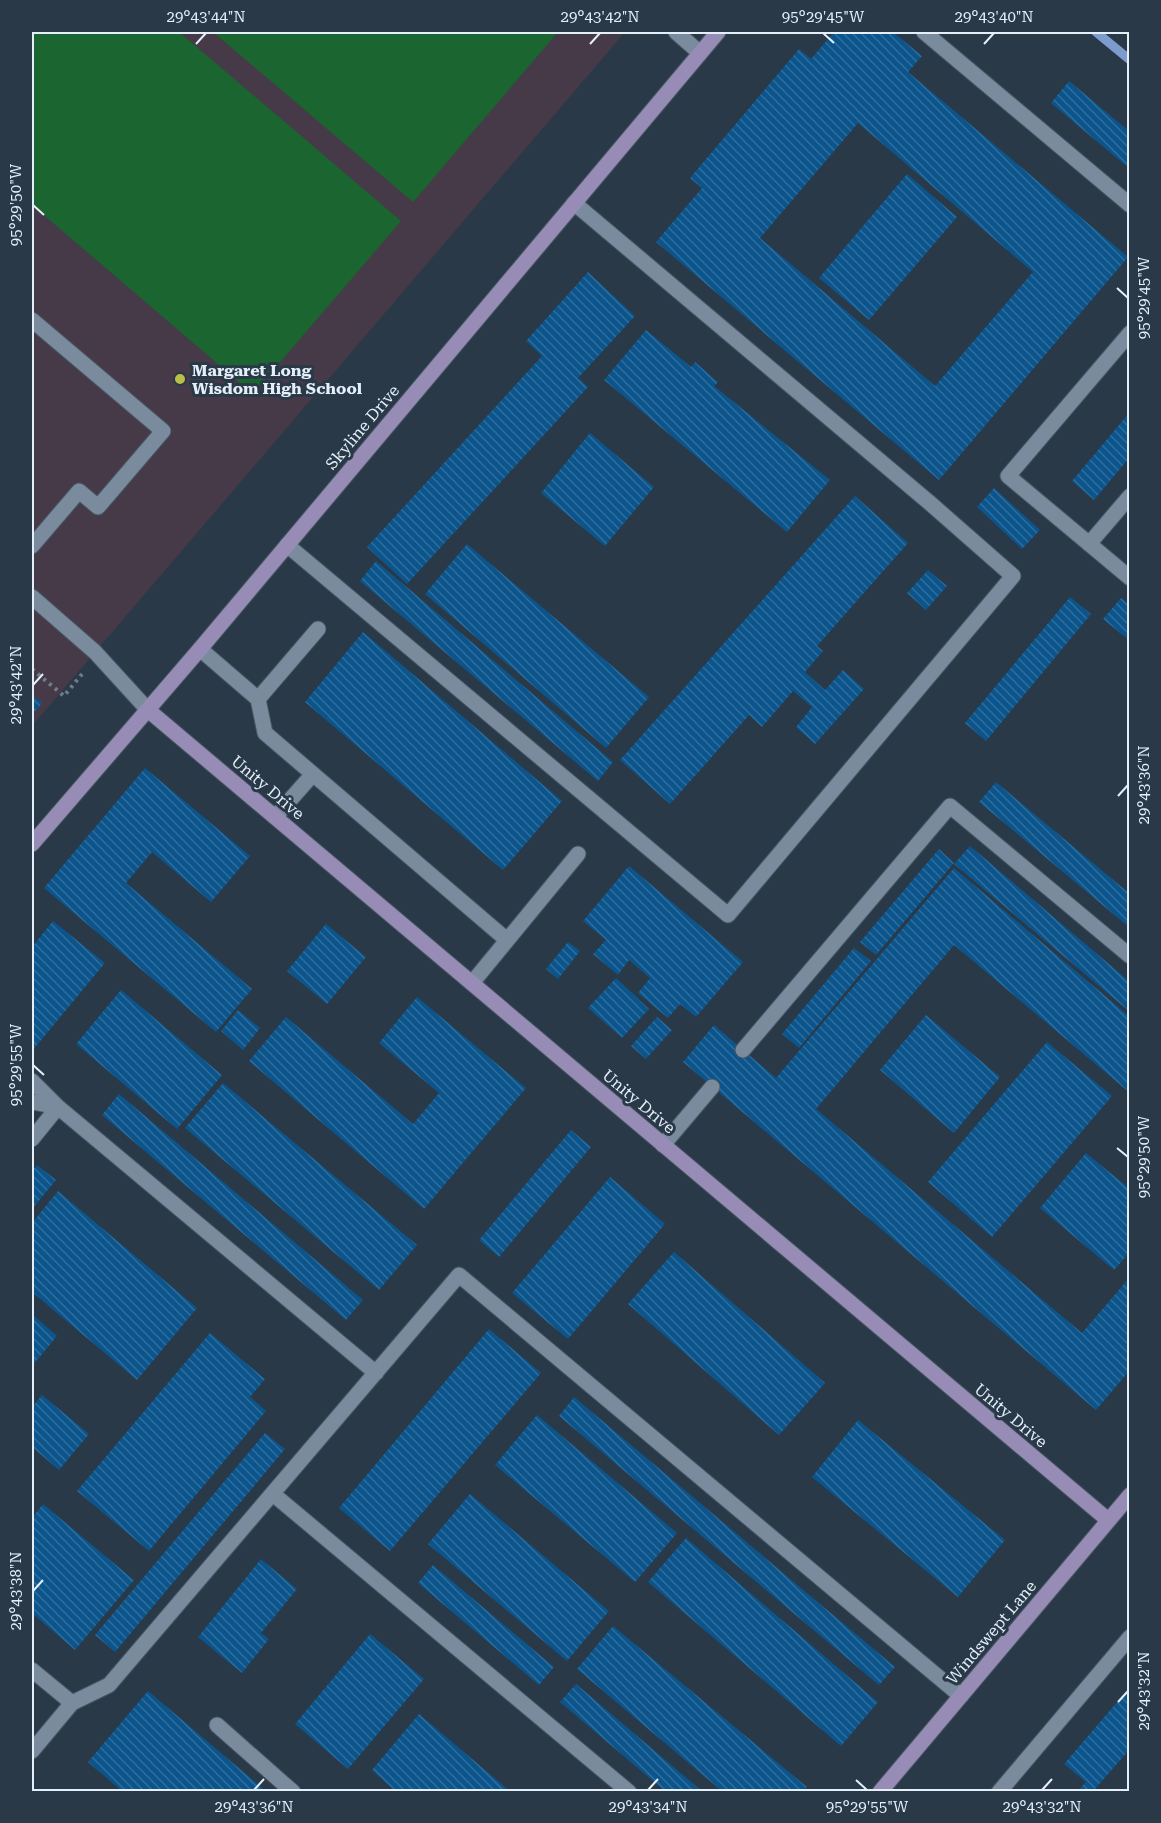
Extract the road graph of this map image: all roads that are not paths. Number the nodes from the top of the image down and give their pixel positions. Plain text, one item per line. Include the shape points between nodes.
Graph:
1 (676, 32) edge
2 (718, 32) edge
3 (924, 32) edge
4 (700, 53) junction
5 (574, 203) junction
6 (1130, 205) edge
7 (32, 320) edge
8 (1130, 333) edge
9 (1130, 496) edge
10 (1089, 544) junction
11 (287, 545) junction
12 (32, 546) edge
13 (1130, 578) edge
14 (32, 597) edge
15 (318, 629) dead end
16 (200, 649) junction
17 (258, 699) junction
18 (148, 710) junction
19 (313, 774) junction
20 (275, 817) junction
21 (32, 844) edge
22 (579, 854) dead end
23 (507, 940) junction
24 (1130, 956) edge
25 (472, 983) junction
26 (743, 1050) dead end
27 (32, 1081) edge
28 (712, 1087) dead end
29 (32, 1102) edge
30 (58, 1107) junction
31 (32, 1139) edge
32 (663, 1145) junction
33 (376, 1372) junction
34 (273, 1494) junction
35 (1130, 1495) edge
36 (1108, 1520) junction
37 (1130, 1637) edge
38 (32, 1670) edge
39 (961, 1696) junction
40 (72, 1703) junction
41 (217, 1725) dead end
42 (32, 1751) edge
43 (293, 1791) edge
44 (629, 1791) edge
45 (880, 1791) edge
46 (999, 1791) edge

1 - 4 lane
2 - 4 street, Skyline Drive
3 - 6 lane
4 - 5 street, Skyline Drive
5 - 11 street, Skyline Drive
5 - 11 lane via 1013,576 728,915
7 - 12 lane via 163,431 98,507 79,491
8 - 10 lane via 1008,476
9 - 10 lane
10 - 13 lane
11 - 16 street, Skyline Drive
14 - 18 lane via 95,652
15 - 17 lane
16 - 17 lane
16 - 18 street, Skyline Drive
17 - 19 lane via 265,733
18 - 20 street, Unity Drive
18 - 21 street, Skyline Drive
19 - 20 lane
19 - 23 lane
20 - 25 street, Unity Drive
22 - 23 lane
23 - 25 lane
24 - 26 lane via 950,806
25 - 32 street, Unity Drive
27 - 30 lane
28 - 32 lane
29 - 30 lane
30 - 31 lane
30 - 33 lane
32 - 36 street, Unity Drive
33 - 34 lane
33 - 39 lane via 459,1275
34 - 40 lane via 109,1685
34 - 44 lane
35 - 36 street, Windswept Lane
36 - 39 street, Windswept Lane
37 - 46 lane
38 - 40 lane
39 - 45 street, Windswept Lane
40 - 42 lane
41 - 43 lane

